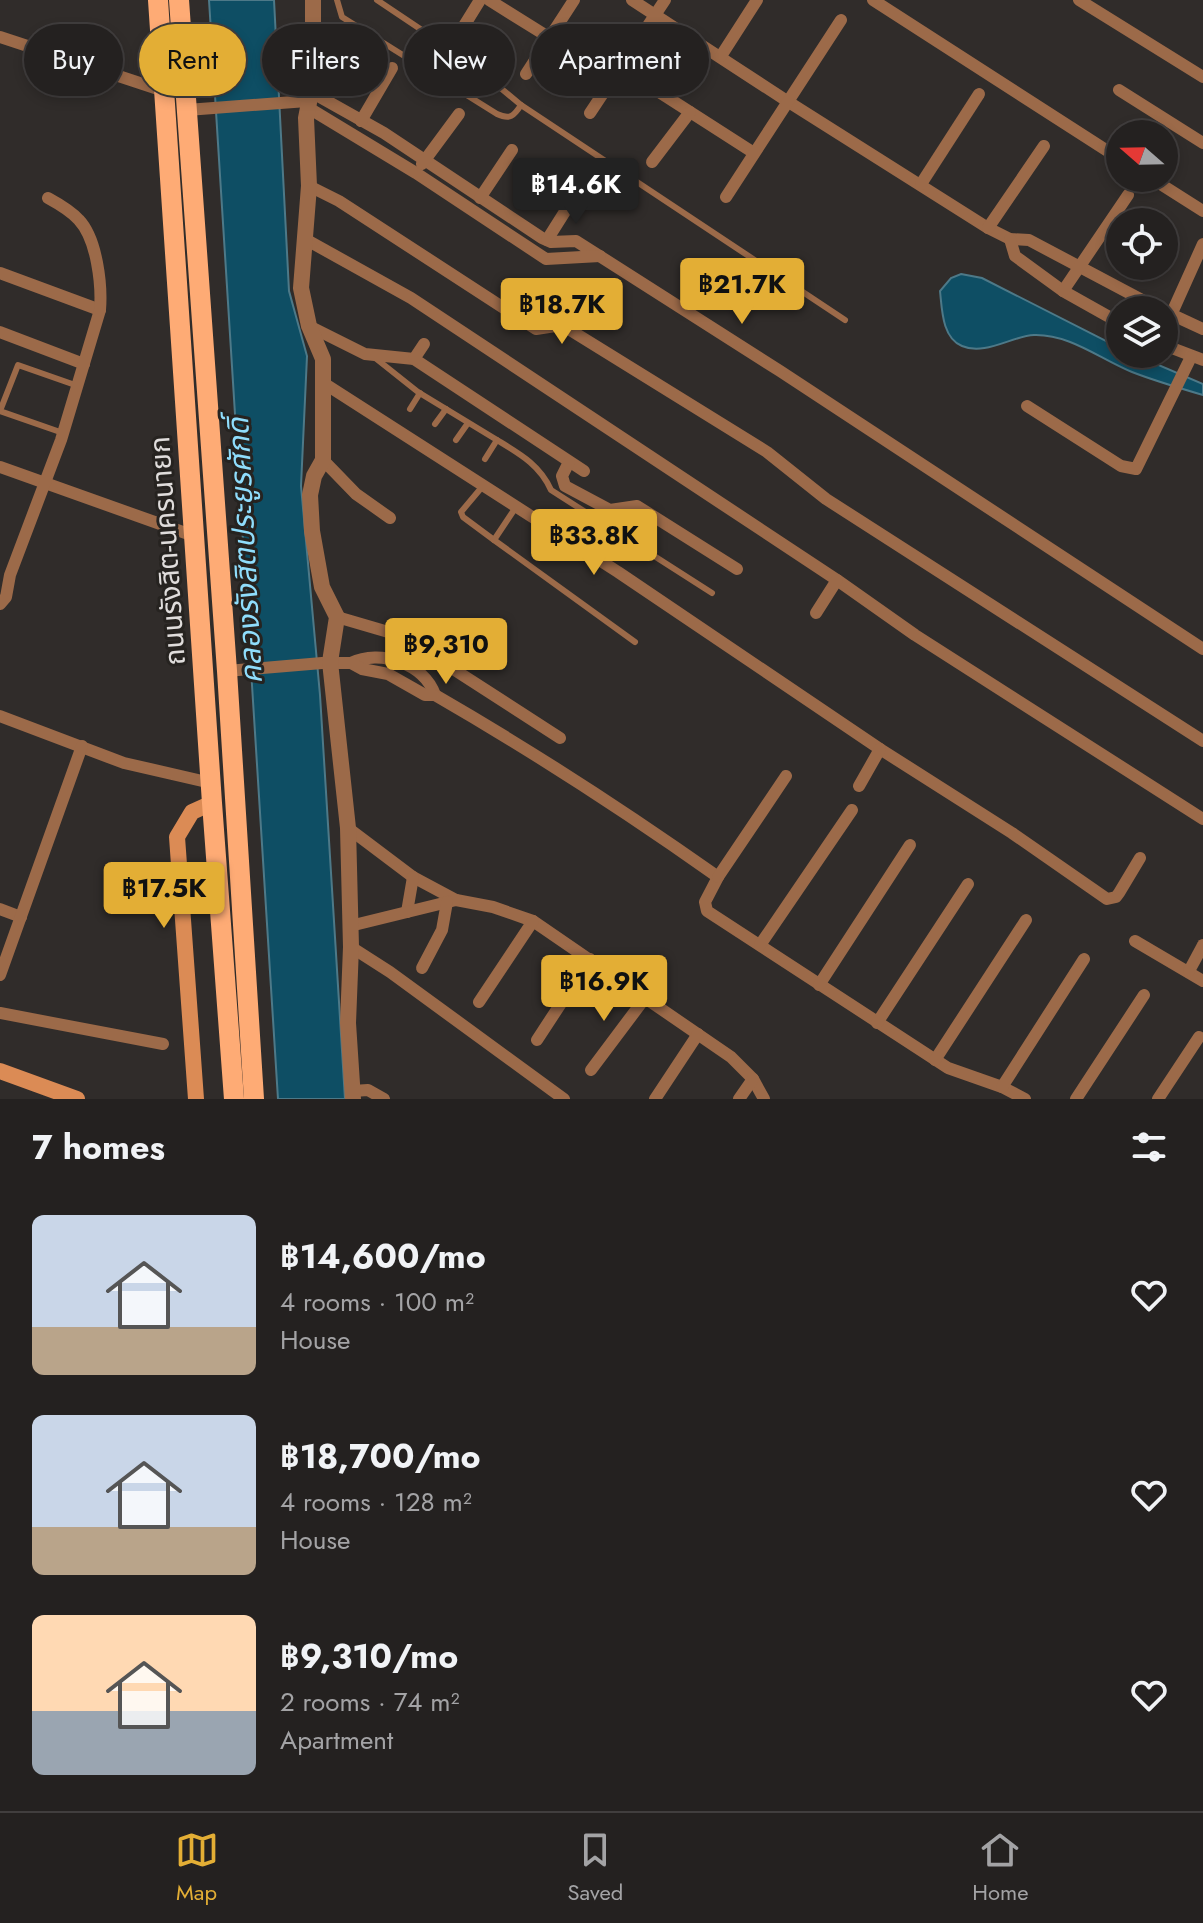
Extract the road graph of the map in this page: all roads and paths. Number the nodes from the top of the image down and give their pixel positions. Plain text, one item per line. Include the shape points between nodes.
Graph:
1 (158, 0) edge
2 (179, 0) edge
3 (313, 0) edge
4 (337, 0) edge
5 (377, 0) edge
6 (480, 0) edge
7 (489, 0) edge
8 (574, 0) edge
9 (632, 0) edge
10 (665, 0) edge
11 (757, 0) edge
12 (873, 0) edge
13 (1079, 0) edge
14 (655, 14) junction
15 (841, 20) dead end
16 (160, 24) edge
17 (465, 24) edge
18 (559, 24) edge
19 (648, 24) edge
20 (531, 26) edge
21 (0, 37) edge
22 (721, 56) junction
23 (531, 66) edge
24 (392, 68) dead end
25 (526, 74) dead end
26 (1203, 77) edge
27 (139, 83) edge
28 (1119, 90) dead end
29 (979, 94) dead end
30 (164, 96) edge
31 (601, 96) edge
32 (665, 96) edge
33 (308, 100) junction
34 (787, 101) junction
35 (521, 105) junction
36 (192, 110) junction
37 (690, 112) junction
38 (590, 113) dead end
39 (459, 114) dead end
40 (361, 121) junction
41 (1203, 143) edge
42 (1044, 146) dead end
43 (512, 150) dead end
44 (1106, 150) edge
45 (754, 153) junction
46 (425, 160) junction
47 (652, 162) dead end
48 (416, 173) junction
49 (921, 184) junction
50 (309, 186) junction
51 (1173, 192) edge
52 (576, 194) dead end
53 (1128, 195) dead end
54 (726, 197) dead end
55 (48, 198) dead end
56 (480, 198) junction
57 (1203, 211) edge
58 (988, 228) junction
59 (305, 239) junction
60 (1010, 239) junction
61 (547, 240) junction
62 (1203, 244) edge
63 (600, 256) junction
64 (1079, 268) junction
65 (0, 273) edge
66 (1063, 291) junction
67 (1134, 296) edge
68 (1174, 296) edge
69 (100, 310) junction
70 (1106, 315) edge
71 (1178, 318) edge
72 (845, 320) dead end
73 (309, 326) junction
74 (1203, 329) edge
75 (0, 332) edge
76 (424, 344) dead end
77 (1178, 351) edge
78 (374, 357) junction
79 (414, 359) junction
80 (1197, 359) edge
81 (84, 364) junction
82 (322, 382) junction
83 (78, 386) junction
84 (420, 393) junction
85 (1027, 406) dead end
86 (410, 409) dead end
87 (446, 409) junction
88 (468, 423) junction
89 (435, 424) dead end
90 (62, 436) junction
91 (456, 440) dead end
92 (497, 440) junction
93 (485, 459) dead end
94 (323, 460) junction
95 (569, 462) junction
96 (0, 467) edge
97 (584, 471) dead end
98 (46, 483) junction
99 (483, 486) junction
100 (516, 507) junction
101 (390, 518) dead end
102 (194, 536) junction
103 (494, 540) junction
104 (737, 569) dead end
105 (4, 578) edge
106 (837, 580) junction
107 (712, 593) dead end
108 (0, 604) edge
109 (816, 613) dead end
110 (337, 617) junction
111 (635, 642) dead end
112 (1203, 649) edge
113 (326, 662) junction
114 (233, 670) junction
115 (0, 716) edge
116 (560, 738) dead end
117 (1203, 741) edge
118 (82, 746) junction
119 (880, 749) junction
120 (786, 776) dead end
121 (859, 786) dead end
122 (211, 793) junction
123 (852, 810) dead end
124 (1203, 819) edge
125 (348, 828) junction
126 (910, 845) dead end
127 (1140, 858) dead end
128 (413, 877) junction
129 (718, 877) junction
130 (968, 884) dead end
131 (452, 901) junction
132 (0, 909) edge
133 (407, 912) junction
134 (21, 917) junction
135 (1026, 920) dead end
136 (533, 921) junction
137 (350, 926) junction
138 (1135, 941) dead end
139 (760, 945) junction
140 (1203, 945) edge
141 (351, 947) junction
142 (590, 959) junction
143 (1084, 959) dead end
144 (422, 968) dead end
145 (1189, 971) junction
146 (0, 975) edge
147 (1203, 981) edge
148 (819, 985) junction
149 (1144, 995) dead end
150 (645, 998) junction
151 (479, 1002) dead end
152 (0, 1013) edge
153 (877, 1023) junction
154 (698, 1034) junction
155 (1199, 1037) dead end
156 (537, 1040) dead end
157 (163, 1044) dead end
158 (935, 1060) junction
159 (591, 1070) dead end
160 (0, 1071) edge
161 (753, 1079) junction
162 (1002, 1087) junction
163 (353, 1095) edge
164 (251, 1097) edge
165 (77, 1099) edge
166 (196, 1099) edge
167 (384, 1099) edge
168 (564, 1099) edge
169 (655, 1099) edge
170 (739, 1099) edge
171 (764, 1099) edge
172 (1025, 1099) edge
173 (1076, 1099) edge
174 (1158, 1099) edge

1 - 16 main road, ถนนรังสิต-นครนายก
2 - 36 main road, ถนนรังสิต-นครนายก
3 - 33 street
4 - 35 lane via 342,17 497,114 512,117
5 - 35 lane via 468,61
6 - 17 street
7 - 20 street
8 - 18 street
9 - 14 street
10 - 14 street
11 - 22 street
12 - 44 street
13 - 26 street
14 - 19 street
14 - 22 street
15 - 34 street
21 - 27 street
22 - 34 street
23 - 25 street
24 - 40 street
28 - 41 street
29 - 49 street
30 - 102 main road, ถนนรังสิต-นครนายก
31 - 38 street
32 - 37 street
33 - 36 street
33 - 40 street
33 - 48 street
33 - 50 street
34 - 45 street
34 - 49 street
35 - 72 lane
36 - 114 main road, ถนนรังสิต-นครนายก
37 - 45 street
37 - 47 street
39 - 46 street
40 - 46 street
42 - 58 street
43 - 56 street
45 - 54 street
46 - 48 street
46 - 56 street
48 - 63 street via 546,259
49 - 58 street
50 - 59 street
50 - 117 street via 536,329 562,325 767,452 826,499
51 - 57 street
52 - 61 street
53 - 64 street
55 - 69 street via 81,222 94,250
56 - 61 street
58 - 60 street
59 - 73 street via 301,288
59 - 106 street via 411,298
60 - 64 street via 1029,240
60 - 66 street via 1015,256
61 - 63 street via 576,241
62 - 68 street
63 - 112 street
64 - 66 street
64 - 67 street
65 - 69 street
66 - 70 street
69 - 81 street
71 - 74 street
73 - 78 street
73 - 82 street via 323,359
75 - 81 street
76 - 79 street
77 - 80 street
78 - 79 street
78 - 84 lane
79 - 95 street
80 - 85 street via 1185,370 1139,466 1132,470
81 - 83 street
82 - 94 street
82 - 99 street
83 - 90 street
83 - 90 lane via 18,365 0,411
84 - 86 lane
84 - 87 lane
87 - 88 lane
87 - 89 lane
88 - 91 lane
88 - 92 lane
90 - 98 street
92 - 93 lane
92 - 107 lane via 525,456 544,474 551,490
94 - 101 street via 356,494
94 - 110 street via 310,495 312,531 322,587
95 - 97 street
95 - 104 street via 562,476 565,486 610,510 637,506
96 - 98 street
98 - 102 street
98 - 105 street
99 - 100 street
99 - 103 lane via 461,512
100 - 103 lane
100 - 119 street
102 - 122 main road, ถนนรังสิต-นครนายก
103 - 111 lane
105 - 108 street via 6,597
106 - 109 street
106 - 124 street
110 - 113 street
110 - 116 street via 402,636
113 - 114 street
113 - 125 street
113 - 129 street via 392,658 431,683 435,695 526,748
114 - 164 main road, ถนนรังสิต-นครนายก
115 - 118 street
118 - 122 street
118 - 134 street
119 - 121 street
119 - 127 street via 1107,899 1116,897
120 - 129 street
122 - 164 main road, ถนนรังสิต-นครนายก
122 - 166 main road via 177,837
123 - 139 street
125 - 128 street
125 - 137 street
126 - 148 street
128 - 131 street
128 - 133 street
129 - 139 street via 705,902 707,911
130 - 153 street
131 - 133 street
131 - 136 street via 493,907
131 - 144 street
132 - 134 street
133 - 137 street
134 - 146 street
135 - 158 street
136 - 142 street
136 - 151 street
137 - 141 street
138 - 145 street
139 - 148 street
140 - 145 street
141 - 163 street via 348,1023
141 - 168 street
142 - 150 street
142 - 156 street
143 - 162 street
145 - 147 street
148 - 153 street
149 - 173 street
150 - 154 street
150 - 159 street
152 - 157 street
153 - 158 street
154 - 161 street
154 - 169 street
155 - 174 street
158 - 162 street
160 - 165 main road
161 - 170 street
161 - 171 street
162 - 172 street
163 - 167 street via 368,1090

